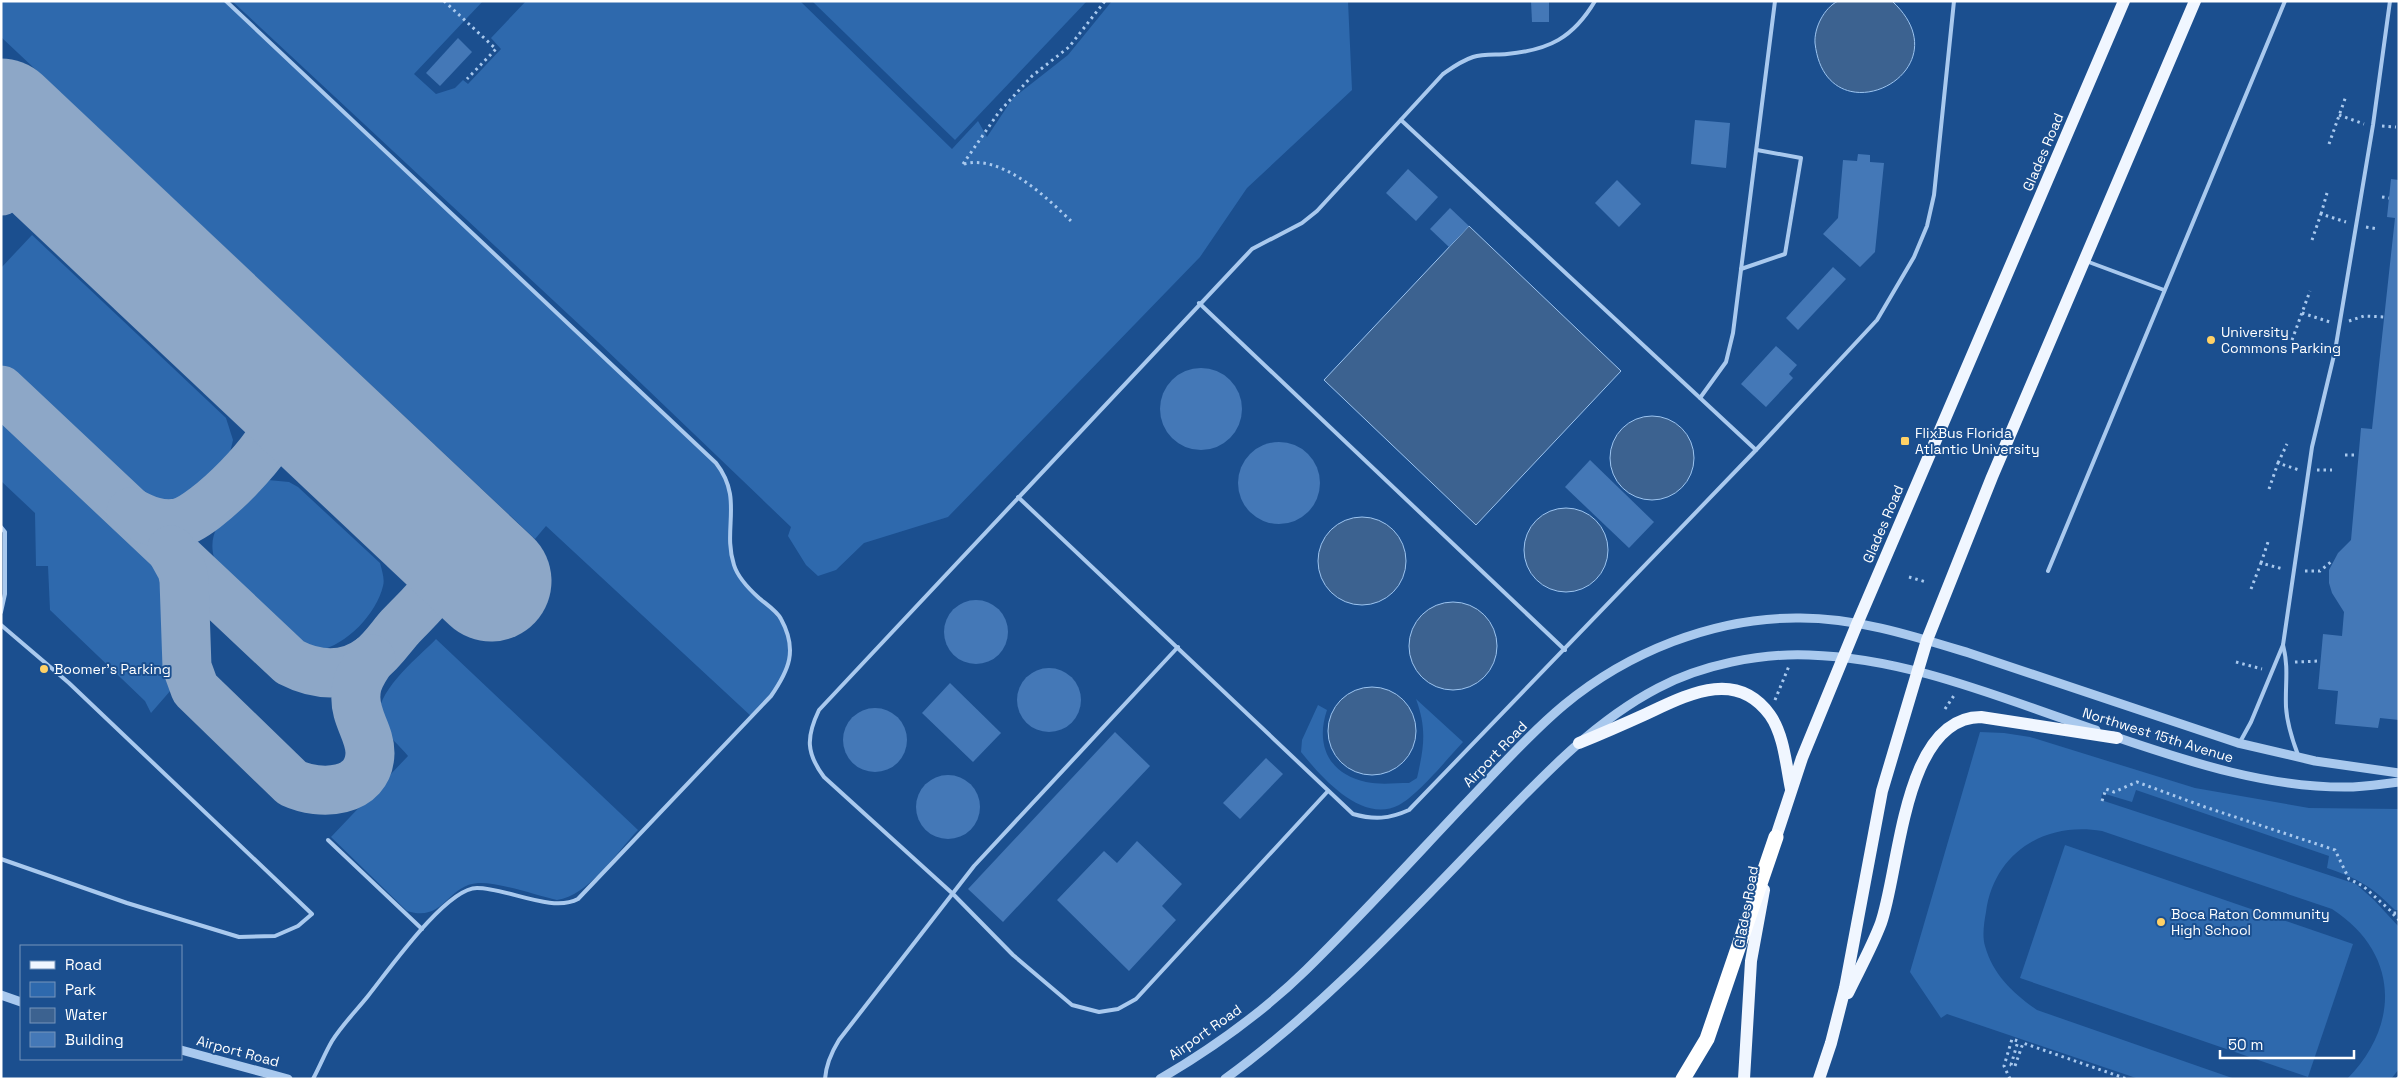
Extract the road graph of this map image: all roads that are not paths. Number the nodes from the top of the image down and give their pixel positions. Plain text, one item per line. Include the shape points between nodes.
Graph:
1 (226, 1) edge
2 (1595, 1) edge
3 (1776, 1) edge
4 (1954, 1) edge
5 (2124, 1) edge
6 (2195, 1) edge
7 (2286, 1) edge
8 (2390, 1) edge
9 (1401, 120) junction
10 (1757, 150) junction
11 (2085, 261) junction
12 (1742, 269) junction
13 (2164, 290) junction
14 (1199, 303) junction
15 (1700, 398) junction
16 (1756, 450) junction
17 (1018, 497) junction
18 (1, 527) edge
19 (2048, 571) dead end
20 (3, 579) edge
21 (1, 612) edge
22 (1857, 624) junction
23 (1, 625) edge
24 (1927, 640) junction
25 (2283, 645) junction
26 (1178, 647) junction
27 (1565, 650) junction
28 (1844, 657) junction
29 (1917, 671) junction
30 (2118, 738) junction
31 (1579, 744) junction
32 (2238, 744) junction
33 (2298, 757) junction
34 (2399, 773) edge
35 (2399, 782) edge
36 (1791, 789) junction
37 (1328, 791) junction
38 (1776, 837) junction
39 (328, 840) dead end
40 (1, 859) edge
41 (953, 894) junction
42 (422, 928) junction
43 (1, 995) edge
44 (20, 1002) edge
45 (1839, 1013) junction
46 (182, 1050) edge
47 (288, 1079) edge
48 (314, 1079) edge
49 (825, 1079) edge
50 (1160, 1079) edge
51 (1225, 1079) edge
52 (1683, 1079) edge
53 (1744, 1079) edge
54 (1819, 1079) edge

1 - 42 lane via 716,463 730,489 734,566 745,585 780,618 789,642 791,659 784,678 771,696 578,899 560,904 487,888 467,890
2 - 9 lane via 1569,34 1550,46 1527,52 1475,56 1459,62 1443,74
3 - 10 lane
4 - 16 lane via 1934,195 1918,249 1878,320
5 - 22 main road, Glades Road
6 - 11 main road
7 - 13 lane
8 - 25 lane via 2377,106 2336,344 2308,470
9 - 14 lane via 1317,211 1302,223 1252,249
9 - 15 lane
10 - 12 lane
10 - 12 lane via 1801,158 1785,254
11 - 13 lane
11 - 24 main road
12 - 15 lane via 1726,362
13 - 19 lane
14 - 17 lane
14 - 27 lane
15 - 16 lane
16 - 27 lane
17 - 26 lane
17 - 41 lane via 819,710 810,729 814,764 824,777
18 - 20 lane via 5,532
20 - 21 lane
22 - 24 street, Airport Road
22 - 28 main road, Glades Road
22 - 50 street, Airport Road via 1794,618 1733,625 1665,645 1598,681 1564,705 1536,731 1280,994 1228,1037
23 - 40 lane via 70,683 312,914 298,926 275,936 239,936 134,906
24 - 29 main road
24 - 32 street, Northwest 15th Avenue
25 - 32 lane via 2251,722
25 - 33 lane via 2288,663 2286,706 2289,732
26 - 37 lane
26 - 41 lane via 974,866
27 - 37 lane via 1409,810 1393,817 1371,819 1352,814
28 - 29 street
28 - 31 street via 1809,654 1772,657 1697,672 1638,699
28 - 36 main road, Glades Road
29 - 30 street, Northwest 15th Avenue
29 - 45 main road via 1874,823
30 - 35 street, Northwest 15th Avenue via 2206,766 2256,777 2345,786
30 - 45 main road via 1982,717 1962,719 1945,730 1928,754 1910,796 1881,923
31 - 36 main road via 1685,697 1727,689 1751,697 1770,716 1780,740
31 - 51 street via 1299,1021
32 - 33 street, Northwest 15th Avenue
33 - 34 street, Northwest 15th Avenue
36 - 38 main road, Glades Road
37 - 41 lane via 1136,999 1118,1009 1099,1012 1072,1005 1013,956
38 - 52 highway via 1707,1038
38 - 53 main road, Glades Road via 1752,961
39 - 42 lane
41 - 49 lane via 839,1040 831,1053
42 - 48 lane via 333,1040
43 - 44 street
45 - 54 main road
46 - 47 street, Airport Road

